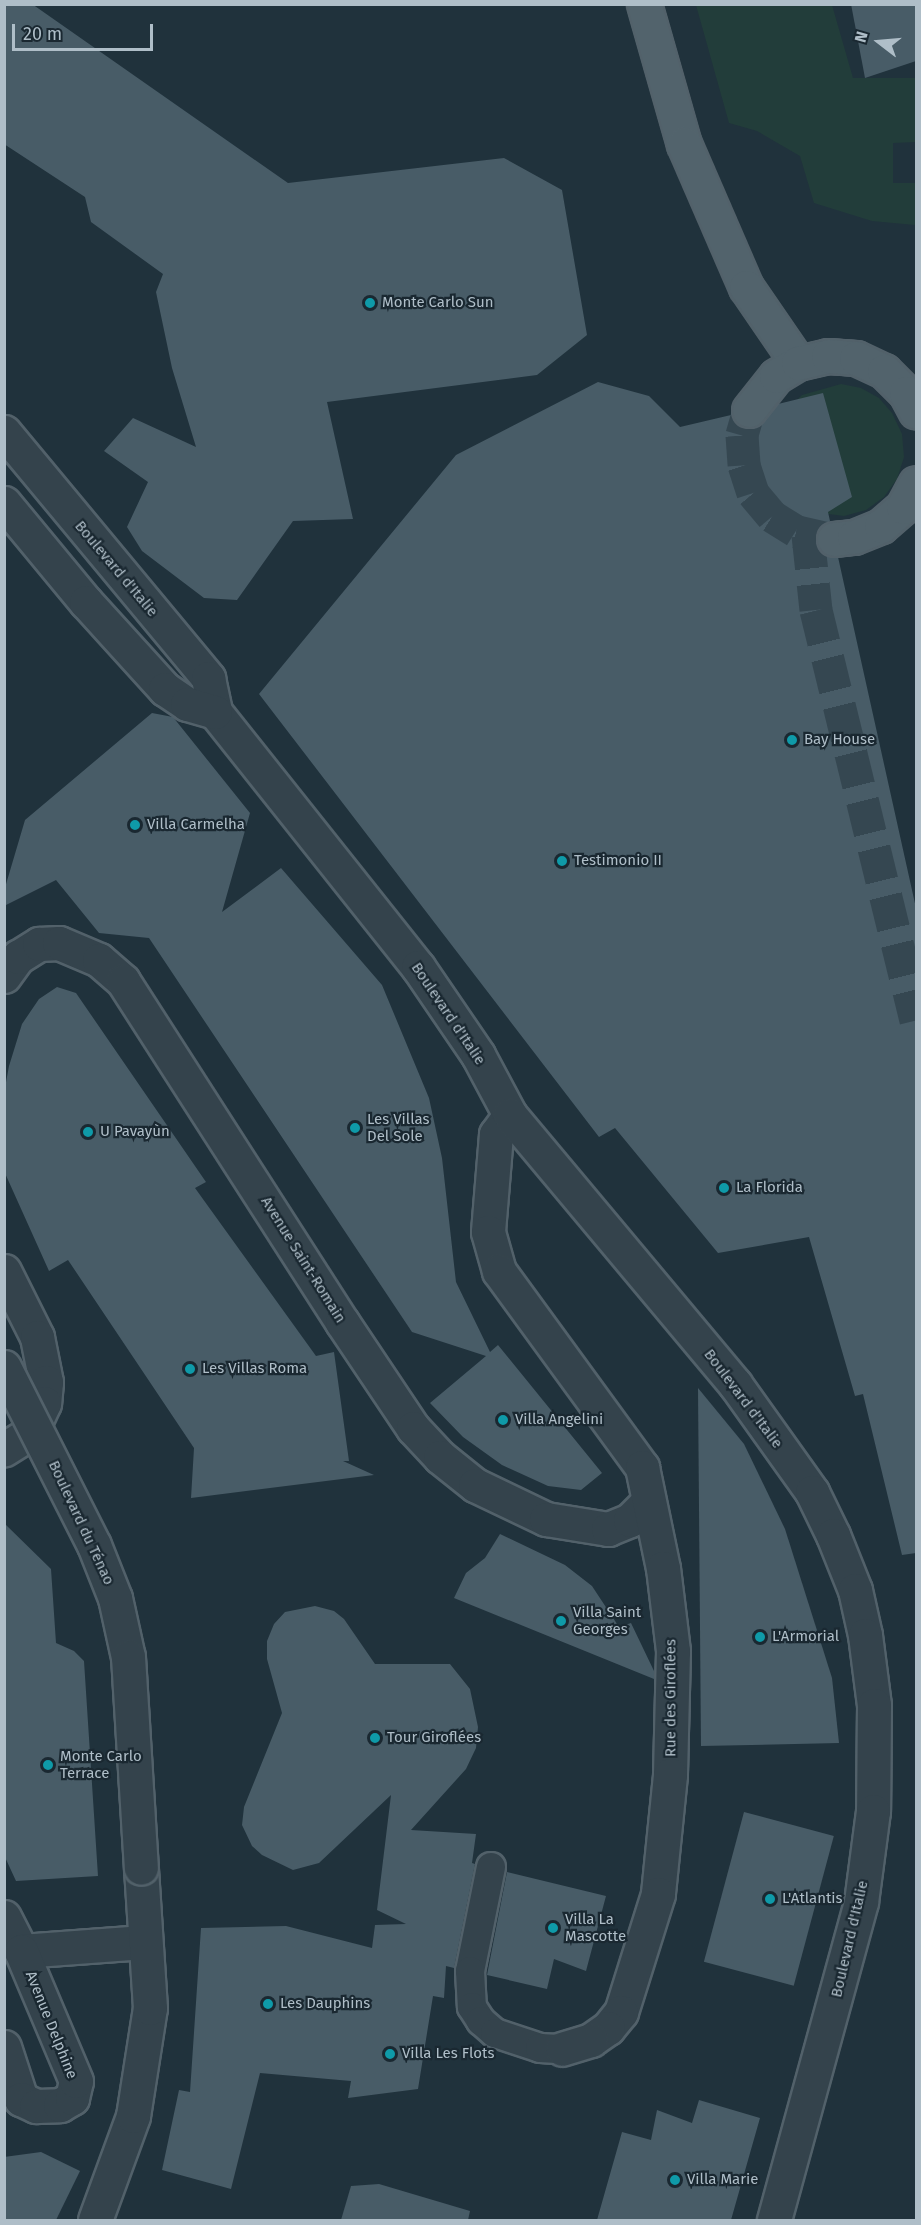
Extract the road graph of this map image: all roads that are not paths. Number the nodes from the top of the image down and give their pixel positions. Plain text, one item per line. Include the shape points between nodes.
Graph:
1 (644, 4) edge
2 (798, 363) junction
3 (749, 410) tunnel mouth
4 (916, 412) edge
5 (4, 432) edge
6 (916, 483) edge
7 (4, 503) edge
8 (834, 539) tunnel mouth
9 (215, 712) junction
10 (4, 976) edge
11 (510, 1115) junction
12 (4, 1271) edge
13 (4, 1366) edge
14 (4, 1449) edge
15 (647, 1503) junction
16 (491, 1867) dead end
17 (4, 1917) edge
18 (144, 1942) junction
19 (21, 1951) junction
20 (4, 2047) edge
21 (562, 2049) joint
22 (95, 2220) edge
23 (774, 2220) edge

1 - 2 main road via 684,144 746,287
2 - 3 main road via 777,375
2 - 4 main road via 828,356 856,358 884,371 906,393
5 - 9 street, Boulevard d'Italie via 208,678
6 - 8 main road via 903,507 881,526 854,537
7 - 9 street via 165,689 186,704
9 - 11 street, Boulevard d'Italie via 418,967 478,1055
10 - 15 street, Avenue Saint-Romain via 18,957 39,944 59,943 99,960 123,981 349,1332 413,1428 440,1457 476,1485 512,1505 581,1526 608,1529 630,1520
11 - 15 street, Rue des Giroflées via 496,1134 489,1211 488,1232 499,1270 642,1467
11 - 23 street, Boulevard d'Italie via 735,1384 812,1492 855,1590 874,1705 876,1764 863,1891
12 - 14 street via 38,1337 46,1382 44,1403 30,1433
13 - 18 street, Boulevard du Ténao, bridge via 94,1545 115,1598 128,1657
15 - 21 street, Rue des Giroflées via 663,1568 673,1651 670,1775 658,1894 621,2012 591,2040
16 - 21 lane, Rue des Giroflées via 470,1971 472,2007 495,2033 540,2048
17 - 19 street, Avenue Delphine
18 - 19 street, Avenue Delphine
18 - 22 street, Boulevard du Ténao via 150,2008 134,2116
19 - 20 street, Avenue Delphine via 76,2081 72,2097 60,2105 28,2104 17,2093

